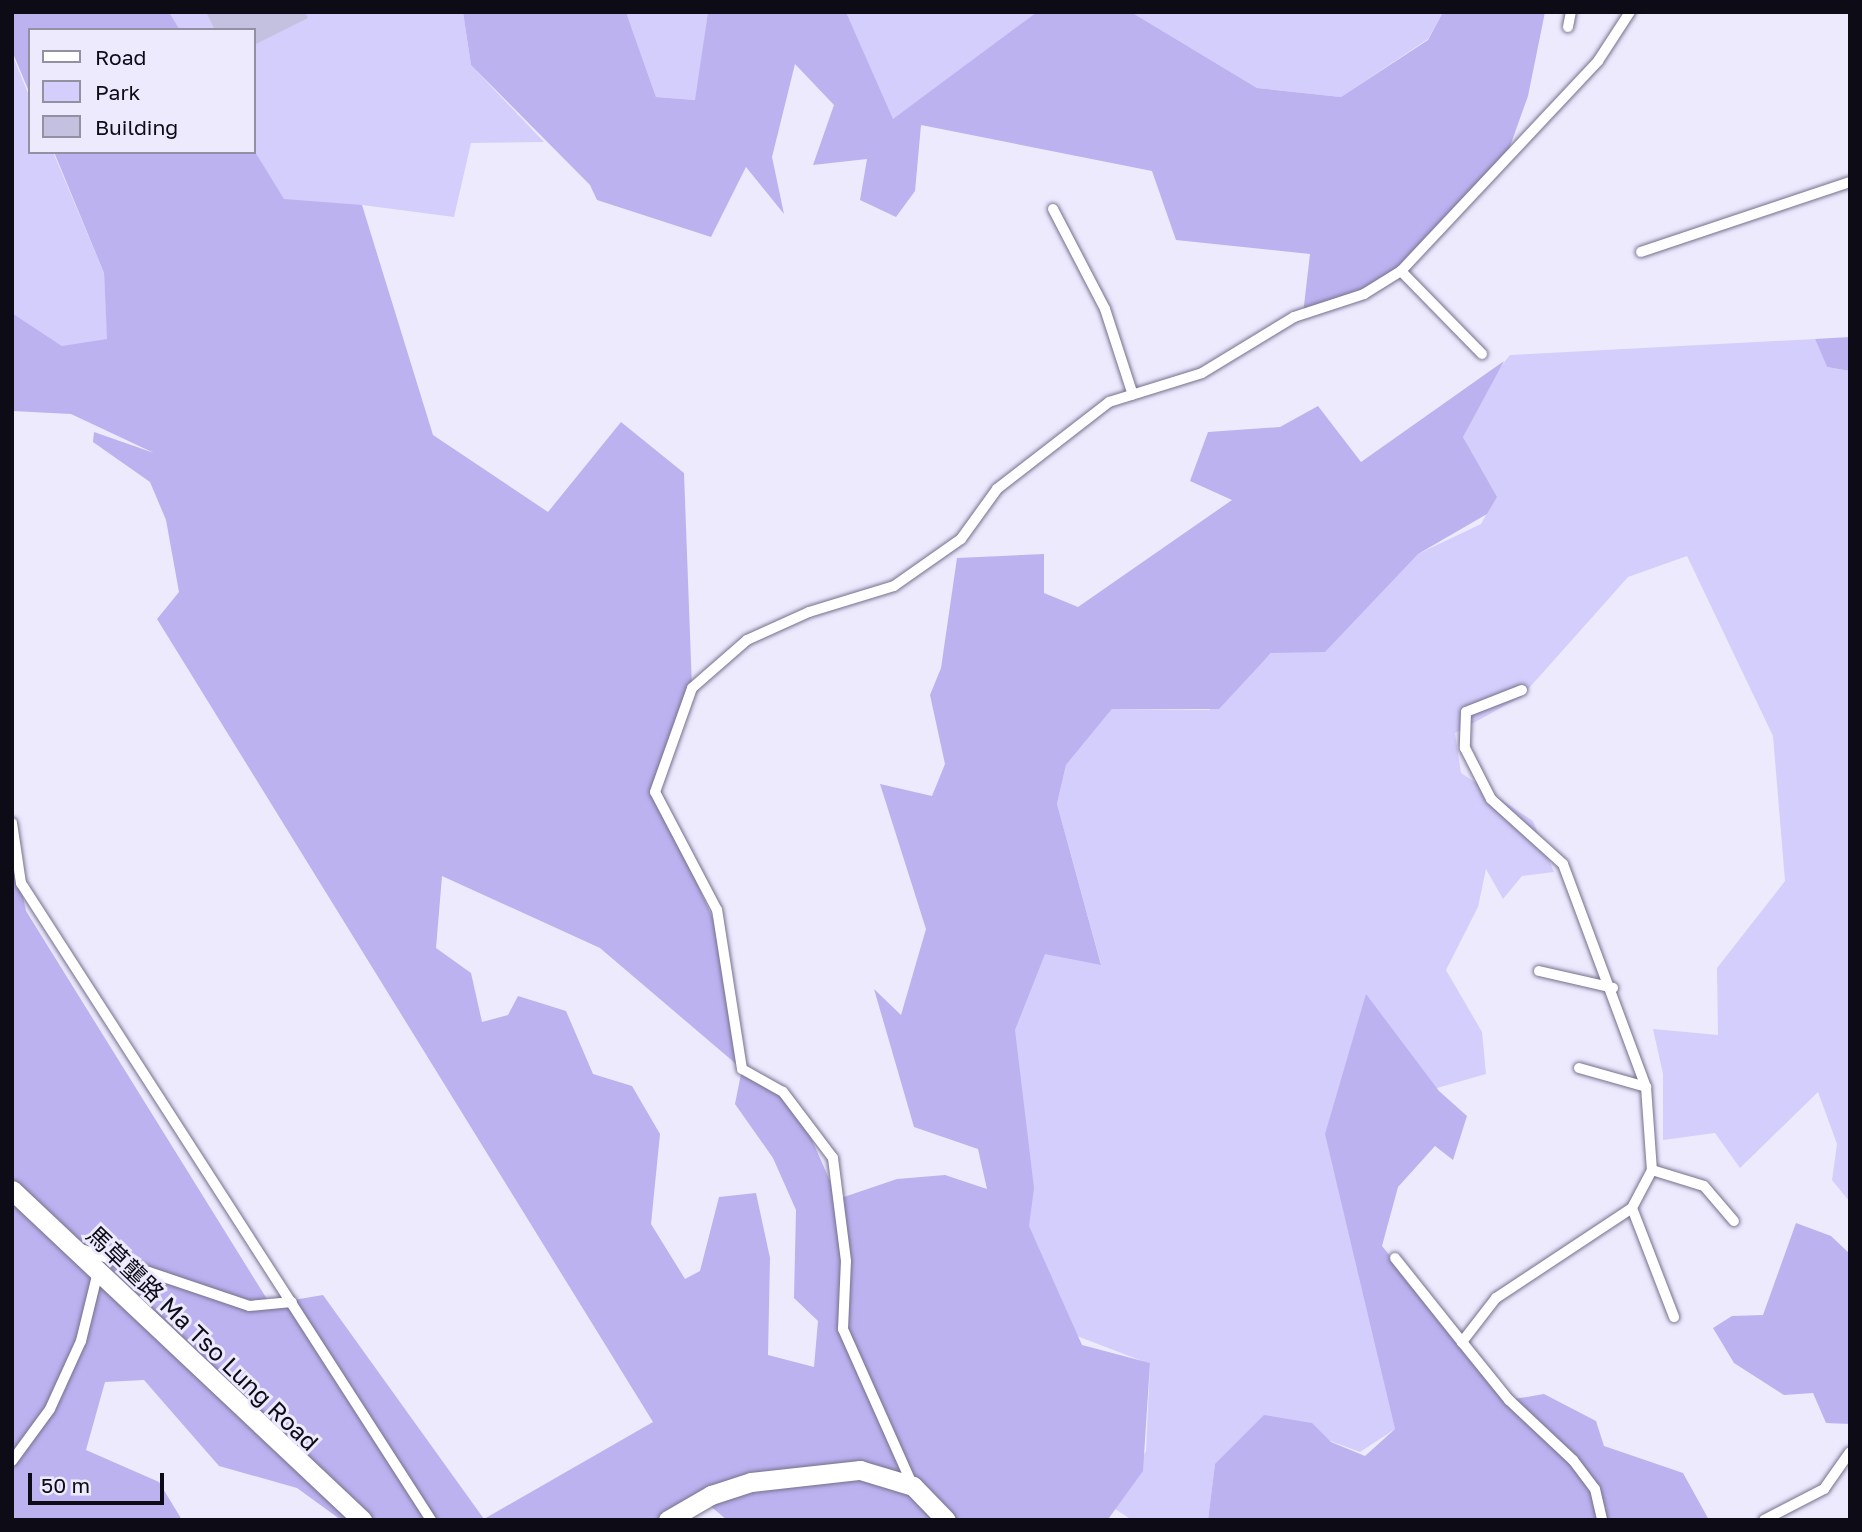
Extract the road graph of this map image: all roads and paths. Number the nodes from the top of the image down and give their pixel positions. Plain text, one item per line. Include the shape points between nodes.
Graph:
1 (1571, 12) edge
2 (1630, 12) edge
3 (1568, 27) dead end
4 (1850, 182) edge
5 (1054, 209) dead end
6 (1641, 252) dead end
7 (1401, 271) junction
8 (1482, 354) dead end
9 (1133, 395) junction
10 (1522, 690) dead end
11 (12, 823) edge
12 (1539, 971) dead end
13 (1613, 988) junction
14 (1579, 1068) dead end
15 (1646, 1087) junction
16 (1652, 1170) junction
17 (12, 1190) edge
18 (1632, 1208) junction
19 (1734, 1221) dead end
20 (70, 1245) junction
21 (1395, 1258) dead end
22 (98, 1272) junction
23 (292, 1302) junction
24 (1674, 1317) dead end
25 (1462, 1342) junction
26 (1850, 1452) edge
27 (12, 1461) edge
28 (913, 1486) junction
29 (1781, 1516) edge
30 (362, 1520) edge
31 (431, 1520) edge
32 (668, 1520) edge
33 (946, 1520) edge
34 (1602, 1520) edge
35 (1764, 1520) edge

1 - 3 lane
2 - 7 lane via 1598,61
4 - 6 lane
5 - 9 lane via 1105,309
7 - 8 lane
7 - 9 lane via 1364,294 1294,317 1202,373
9 - 28 lane via 1110,402 997,489 961,539 894,586 809,612 747,640 692,688 655,792 717,910 742,1069 783,1092 833,1157 846,1261 843,1329
10 - 13 lane via 1466,712 1465,748 1492,799 1563,864
11 - 23 lane via 21,883
12 - 13 lane
13 - 15 lane
14 - 15 lane
15 - 16 lane
16 - 18 lane
16 - 19 lane via 1704,1186
17 - 20 street, 馬草壟路 Ma Tso Lung Road
18 - 24 lane
18 - 25 lane via 1496,1298
20 - 22 street, 馬草壟路 Ma Tso Lung Road
20 - 23 lane via 250,1306
21 - 25 lane
22 - 27 lane via 76,1353 50,1409
22 - 30 street, 馬草壟路 Ma Tso Lung Road
23 - 31 lane
25 - 34 lane via 1509,1400 1573,1460 1595,1489
26 - 29 lane via 1824,1489
28 - 32 street via 860,1471 751,1482 711,1494
28 - 33 street
29 - 35 lane

